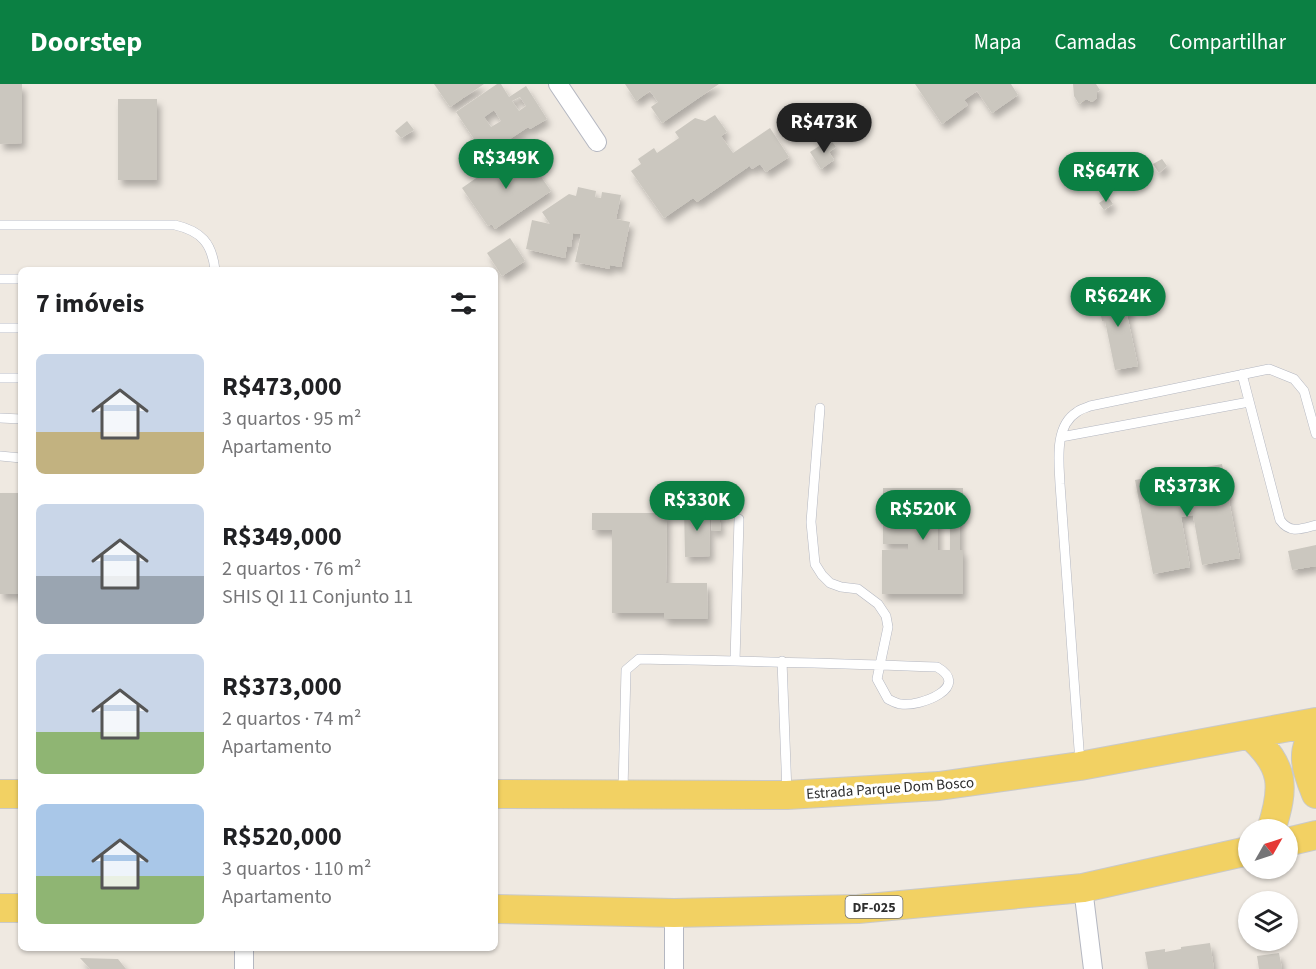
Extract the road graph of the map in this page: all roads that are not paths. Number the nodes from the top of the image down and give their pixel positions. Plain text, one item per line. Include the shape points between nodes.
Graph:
1 (558, 84) edge
2 (597, 142) dead end
3 (0, 225) edge
4 (215, 267) edge
5 (0, 279) edge
6 (18, 279) edge
7 (0, 328) edge
8 (18, 328) edge
9 (1242, 374) junction
10 (0, 378) edge
11 (18, 378) edge
12 (1249, 402) junction
13 (820, 408) dead end
14 (0, 418) edge
15 (18, 419) edge
16 (1316, 434) edge
17 (1061, 437) junction
18 (0, 456) edge
19 (18, 458) edge
20 (739, 519) dead end
21 (1316, 525) edge
22 (735, 661) junction
23 (782, 661) junction
24 (879, 664) junction
25 (1316, 722) edge
26 (1316, 733) edge
27 (1250, 735) junction
28 (1080, 766) junction
29 (0, 794) edge
30 (18, 794) edge
31 (498, 794) edge
32 (623, 794) junction
33 (1316, 794) edge
34 (787, 795) junction
35 (1274, 819) edge
36 (1316, 835) edge
37 (1298, 839) edge
38 (1238, 853) edge
39 (1083, 888) junction
40 (0, 908) edge
41 (18, 908) edge
42 (498, 909) edge
43 (674, 913) junction
44 (244, 951) edge
45 (244, 969) edge
46 (674, 969) edge
47 (1093, 969) edge

1 - 2 street
3 - 4 lane via 175,225 193,229 205,241
5 - 6 lane
7 - 8 lane
9 - 12 lane
9 - 16 lane via 1269,369 1294,379 1304,391
9 - 17 lane via 1090,406 1068,420
10 - 11 lane
12 - 17 lane
12 - 21 lane via 1280,520 1288,529
13 - 24 lane via 811,522 815,564 830,583 858,589 878,604 886,616 888,627
14 - 15 lane
17 - 28 lane via 1060,484
18 - 19 lane
20 - 22 lane
22 - 23 lane
22 - 32 lane via 639,659 626,670
23 - 24 lane
23 - 34 lane
24 - 24 lane via 937,668 944,671 948,687 932,699 901,704 888,699 880,689
25 - 27 main road, Estrada Parque Dom Bosco
26 - 33 main road via 1305,761
27 - 28 main road, Estrada Parque Dom Bosco
27 - 35 main road via 1276,765 1281,780
28 - 34 main road, Estrada Parque Dom Bosco via 939,786
29 - 30 main road
31 - 32 main road, Estrada Parque Dom Bosco
32 - 34 main road, Estrada Parque Dom Bosco
36 - 37 main road
38 - 39 main road, DF-025
39 - 43 main road, DF-025 via 858,909
39 - 47 street
40 - 41 main road
42 - 43 main road, DF-025
43 - 46 street
44 - 45 street

